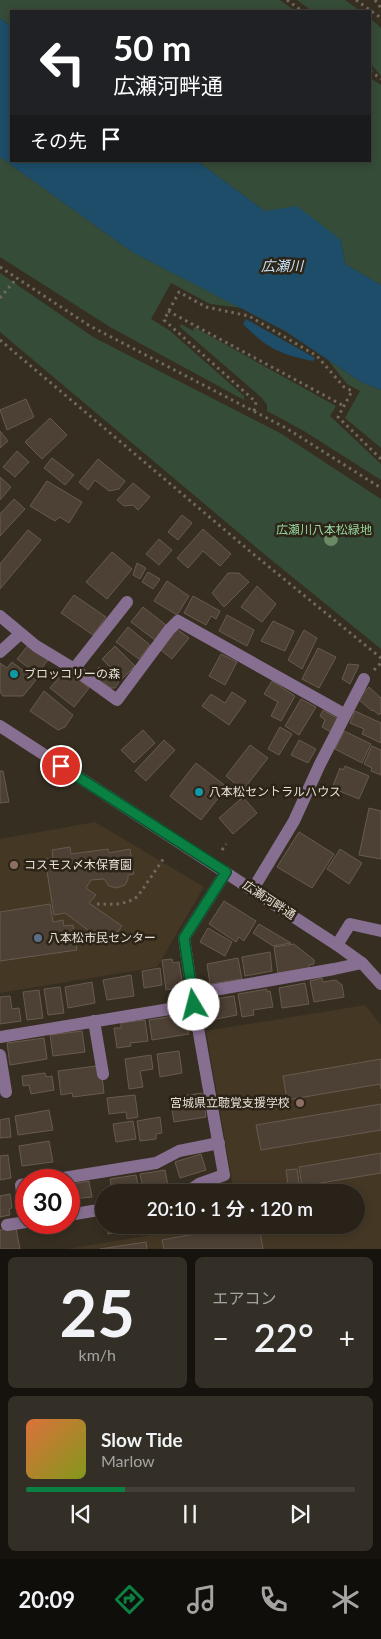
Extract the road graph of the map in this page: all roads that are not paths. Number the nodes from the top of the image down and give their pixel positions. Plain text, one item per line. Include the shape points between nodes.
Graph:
1 (127, 602) dead end
2 (0, 616) edge
3 (20, 634) junction
4 (0, 652) edge
5 (74, 670) junction
6 (364, 679) dead end
7 (344, 714) junction
8 (0, 726) edge
9 (226, 872) junction
10 (253, 890) junction
11 (381, 931) edge
12 (337, 945) junction
13 (362, 963) junction
14 (381, 984) edge
15 (193, 1000) junction
16 (94, 1021) junction
17 (0, 1037) edge
18 (0, 1055) edge
19 (103, 1074) dead end
20 (6, 1092) dead end
21 (219, 1143) junction
22 (80, 1175) edge
23 (199, 1184) edge
24 (95, 1210) edge
25 (80, 1213) edge
26 (15, 1224) edge
27 (7, 1226) dead end

1 - 5 street
2 - 3 street
3 - 4 street
3 - 5 street
5 - 7 street via 117,700 178,621
6 - 7 street
7 - 10 street via 294,821
8 - 9 street, 広瀬河畔通
9 - 10 street, 広瀬河畔通
9 - 15 street via 184,938
10 - 12 street, 広瀬河畔通
11 - 12 street via 350,924
12 - 13 street, 広瀬河畔通
13 - 14 street, 広瀬河畔通
13 - 15 street
15 - 16 street
15 - 21 street
16 - 17 street
16 - 19 street
18 - 20 street
21 - 22 street via 179,1151 156,1163
21 - 23 street via 224,1175
24 - 25 street
26 - 27 street

